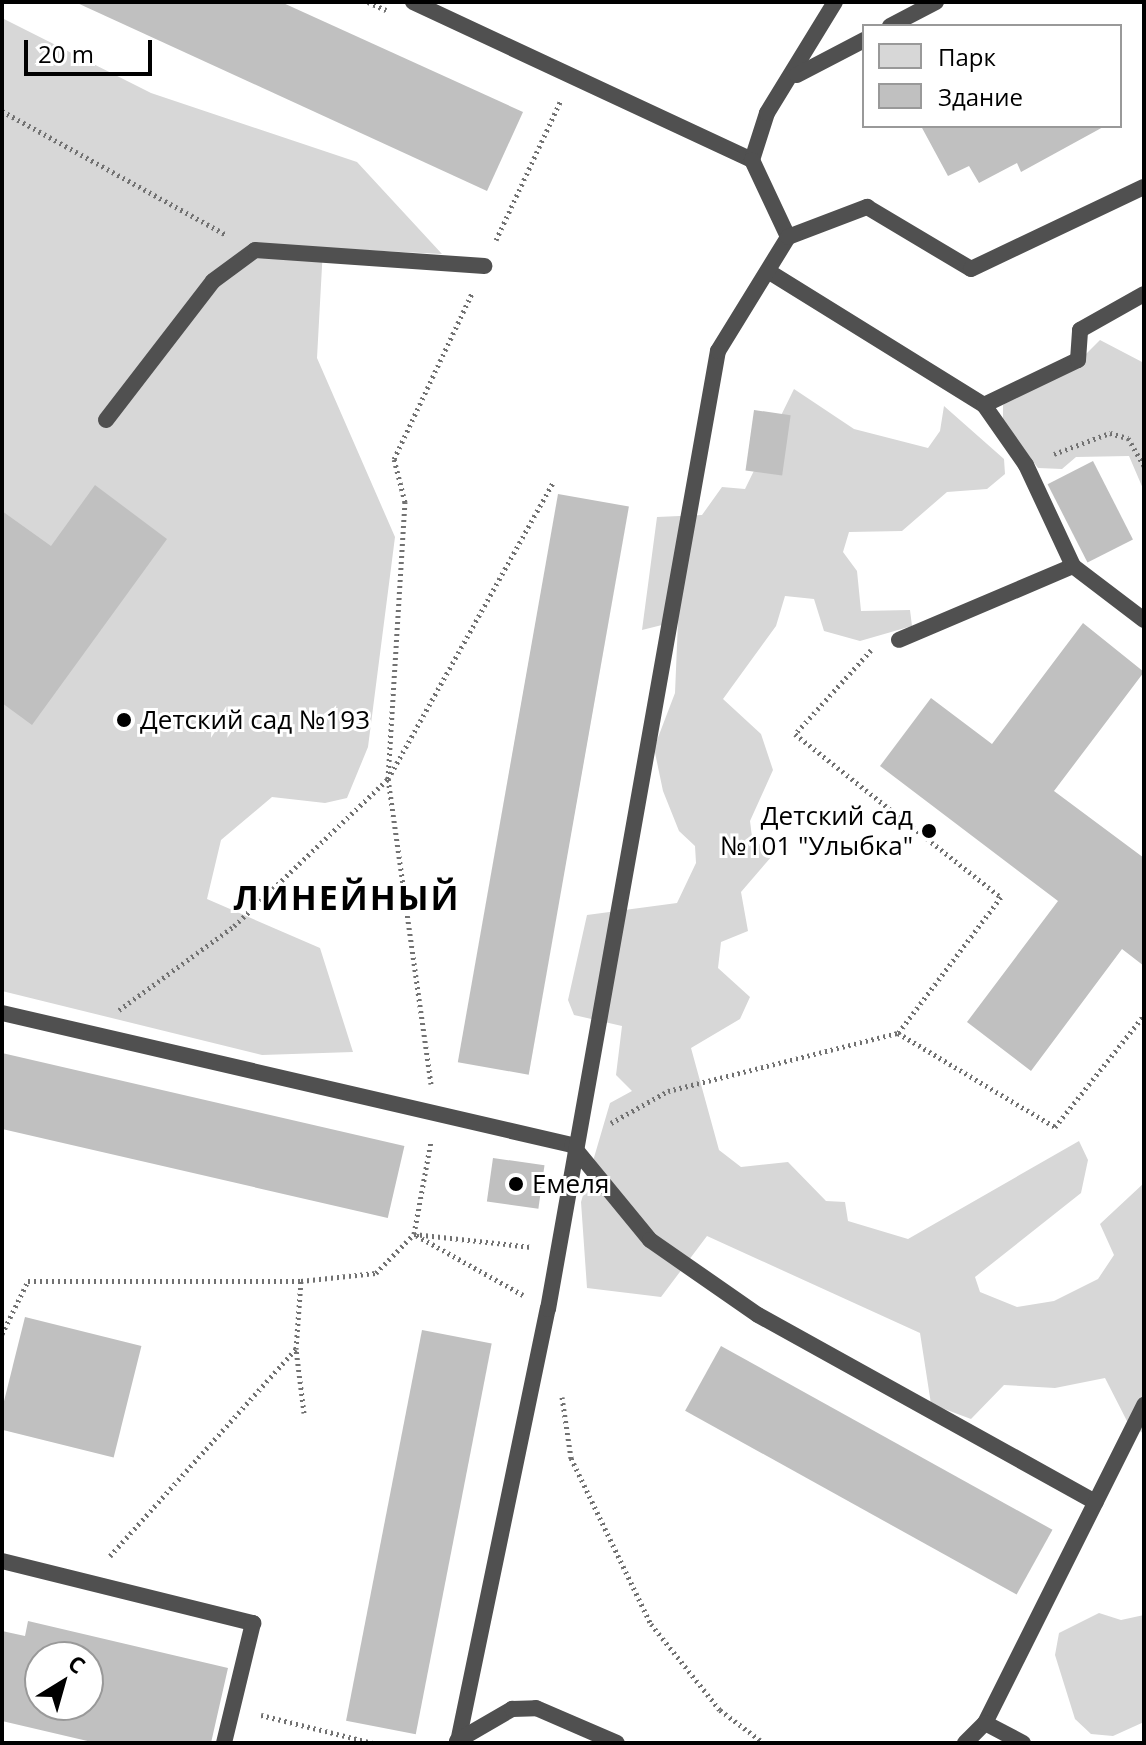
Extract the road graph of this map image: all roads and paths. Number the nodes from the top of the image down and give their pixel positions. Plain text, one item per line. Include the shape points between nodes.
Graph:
1 (413, 2) edge
2 (835, 2) edge
3 (936, 2) edge
4 (894, 24) edge
5 (862, 41) edge
6 (797, 75) junction
7 (564, 92) dead end
8 (2, 111) edge
9 (752, 160) junction
10 (1144, 187) edge
11 (788, 237) junction
12 (255, 250) junction
13 (484, 266) junction
14 (771, 273) junction
15 (1144, 294) edge
16 (984, 405) junction
17 (106, 420) dead end
18 (1081, 444) dead end
19 (1144, 466) edge
20 (553, 482) dead end
21 (1073, 566) junction
22 (1144, 620) edge
23 (899, 640) joint
24 (388, 779) junction
25 (2, 1013) edge
26 (1144, 1015) edge
27 (898, 1033) junction
28 (88, 1034) junction
29 (435, 1116) junction
30 (572, 1145) junction
31 (414, 1234) junction
32 (559, 1250) junction
33 (301, 1281) junction
34 (548, 1309) junction
35 (2, 1334) edge
36 (296, 1349) junction
37 (560, 1383) dead end
38 (1144, 1405) edge
39 (304, 1413) dead end
40 (1096, 1502) junction
41 (2, 1561) edge
42 (86, 1583) junction
43 (266, 1716) dead end
44 (985, 1723) junction
45 (457, 1740) edge
46 (224, 1743) edge
47 (373, 1743) edge
48 (617, 1743) edge
49 (764, 1743) edge
50 (965, 1743) edge
51 (1023, 1743) edge

1 - 9 lane
2 - 6 lane
3 - 4 lane
5 - 6 lane
6 - 9 lane via 767,113
7 - 13 path
8 - 12 path
9 - 11 lane
10 - 11 lane via 971,269 867,207
11 - 14 lane
12 - 13 lane
12 - 17 lane via 213,281
13 - 24 path via 394,459 405,502
14 - 16 lane
14 - 30 lane via 718,351
15 - 16 lane via 1080,330 1078,360
16 - 21 lane via 1026,465
18 - 19 path via 1110,433 1128,438
20 - 24 path
21 - 22 lane
21 - 23 lane
23 - 27 path via 863,652 795,734 1001,897
24 - 28 path via 234,926
24 - 29 path
25 - 28 lane
26 - 27 path via 1055,1127
27 - 30 path via 668,1091
28 - 29 lane
29 - 30 lane
29 - 31 path
30 - 32 lane
30 - 40 lane via 650,1240 758,1315
31 - 32 path
31 - 33 path via 376,1273
31 - 34 path
32 - 34 lane
33 - 35 path via 28,1281
33 - 36 path
34 - 45 lane
36 - 39 path
36 - 42 path
37 - 49 path via 571,1458 651,1624 720,1710
38 - 40 lane
40 - 44 lane
41 - 42 lane
42 - 46 lane via 253,1623
43 - 47 path
44 - 50 lane
44 - 51 lane
45 - 48 lane via 512,1709 536,1708

